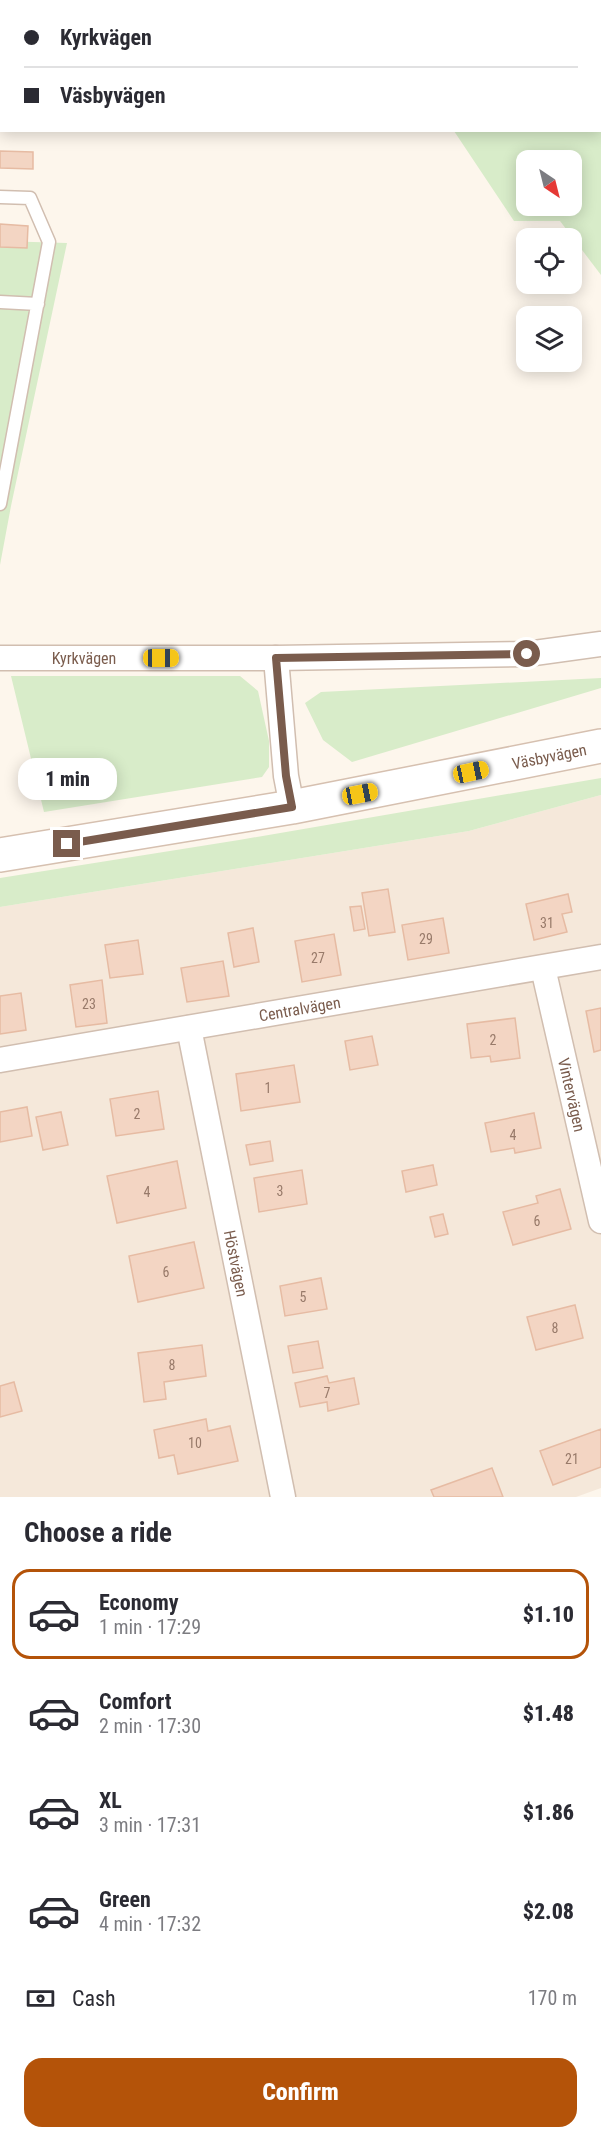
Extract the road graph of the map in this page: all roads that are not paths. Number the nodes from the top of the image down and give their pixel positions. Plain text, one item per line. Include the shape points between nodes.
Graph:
1 (0, 197) edge
2 (0, 302) edge
3 (38, 304) junction
4 (0, 504) edge
5 (601, 644) edge
6 (0, 658) edge
7 (276, 658) junction
8 (601, 746) edge
9 (292, 807) junction
10 (0, 855) edge
11 (601, 957) edge
12 (543, 968) junction
13 (189, 1028) junction
14 (0, 1060) edge
15 (601, 1221) edge
16 (282, 1497) edge

1 - 3 lane via 30,198 49,242
2 - 3 lane
3 - 4 lane
5 - 7 street, Kyrkvägen via 527,654
6 - 7 street, Kyrkvägen
7 - 9 street
8 - 9 main road, Väsbyvägen
9 - 10 main road, Väsbyvägen
11 - 12 street, Centralvägen
12 - 13 street, Centralvägen
12 - 15 street, Vintervägen
13 - 14 street, Centralvägen
13 - 16 street, Höstvägen

